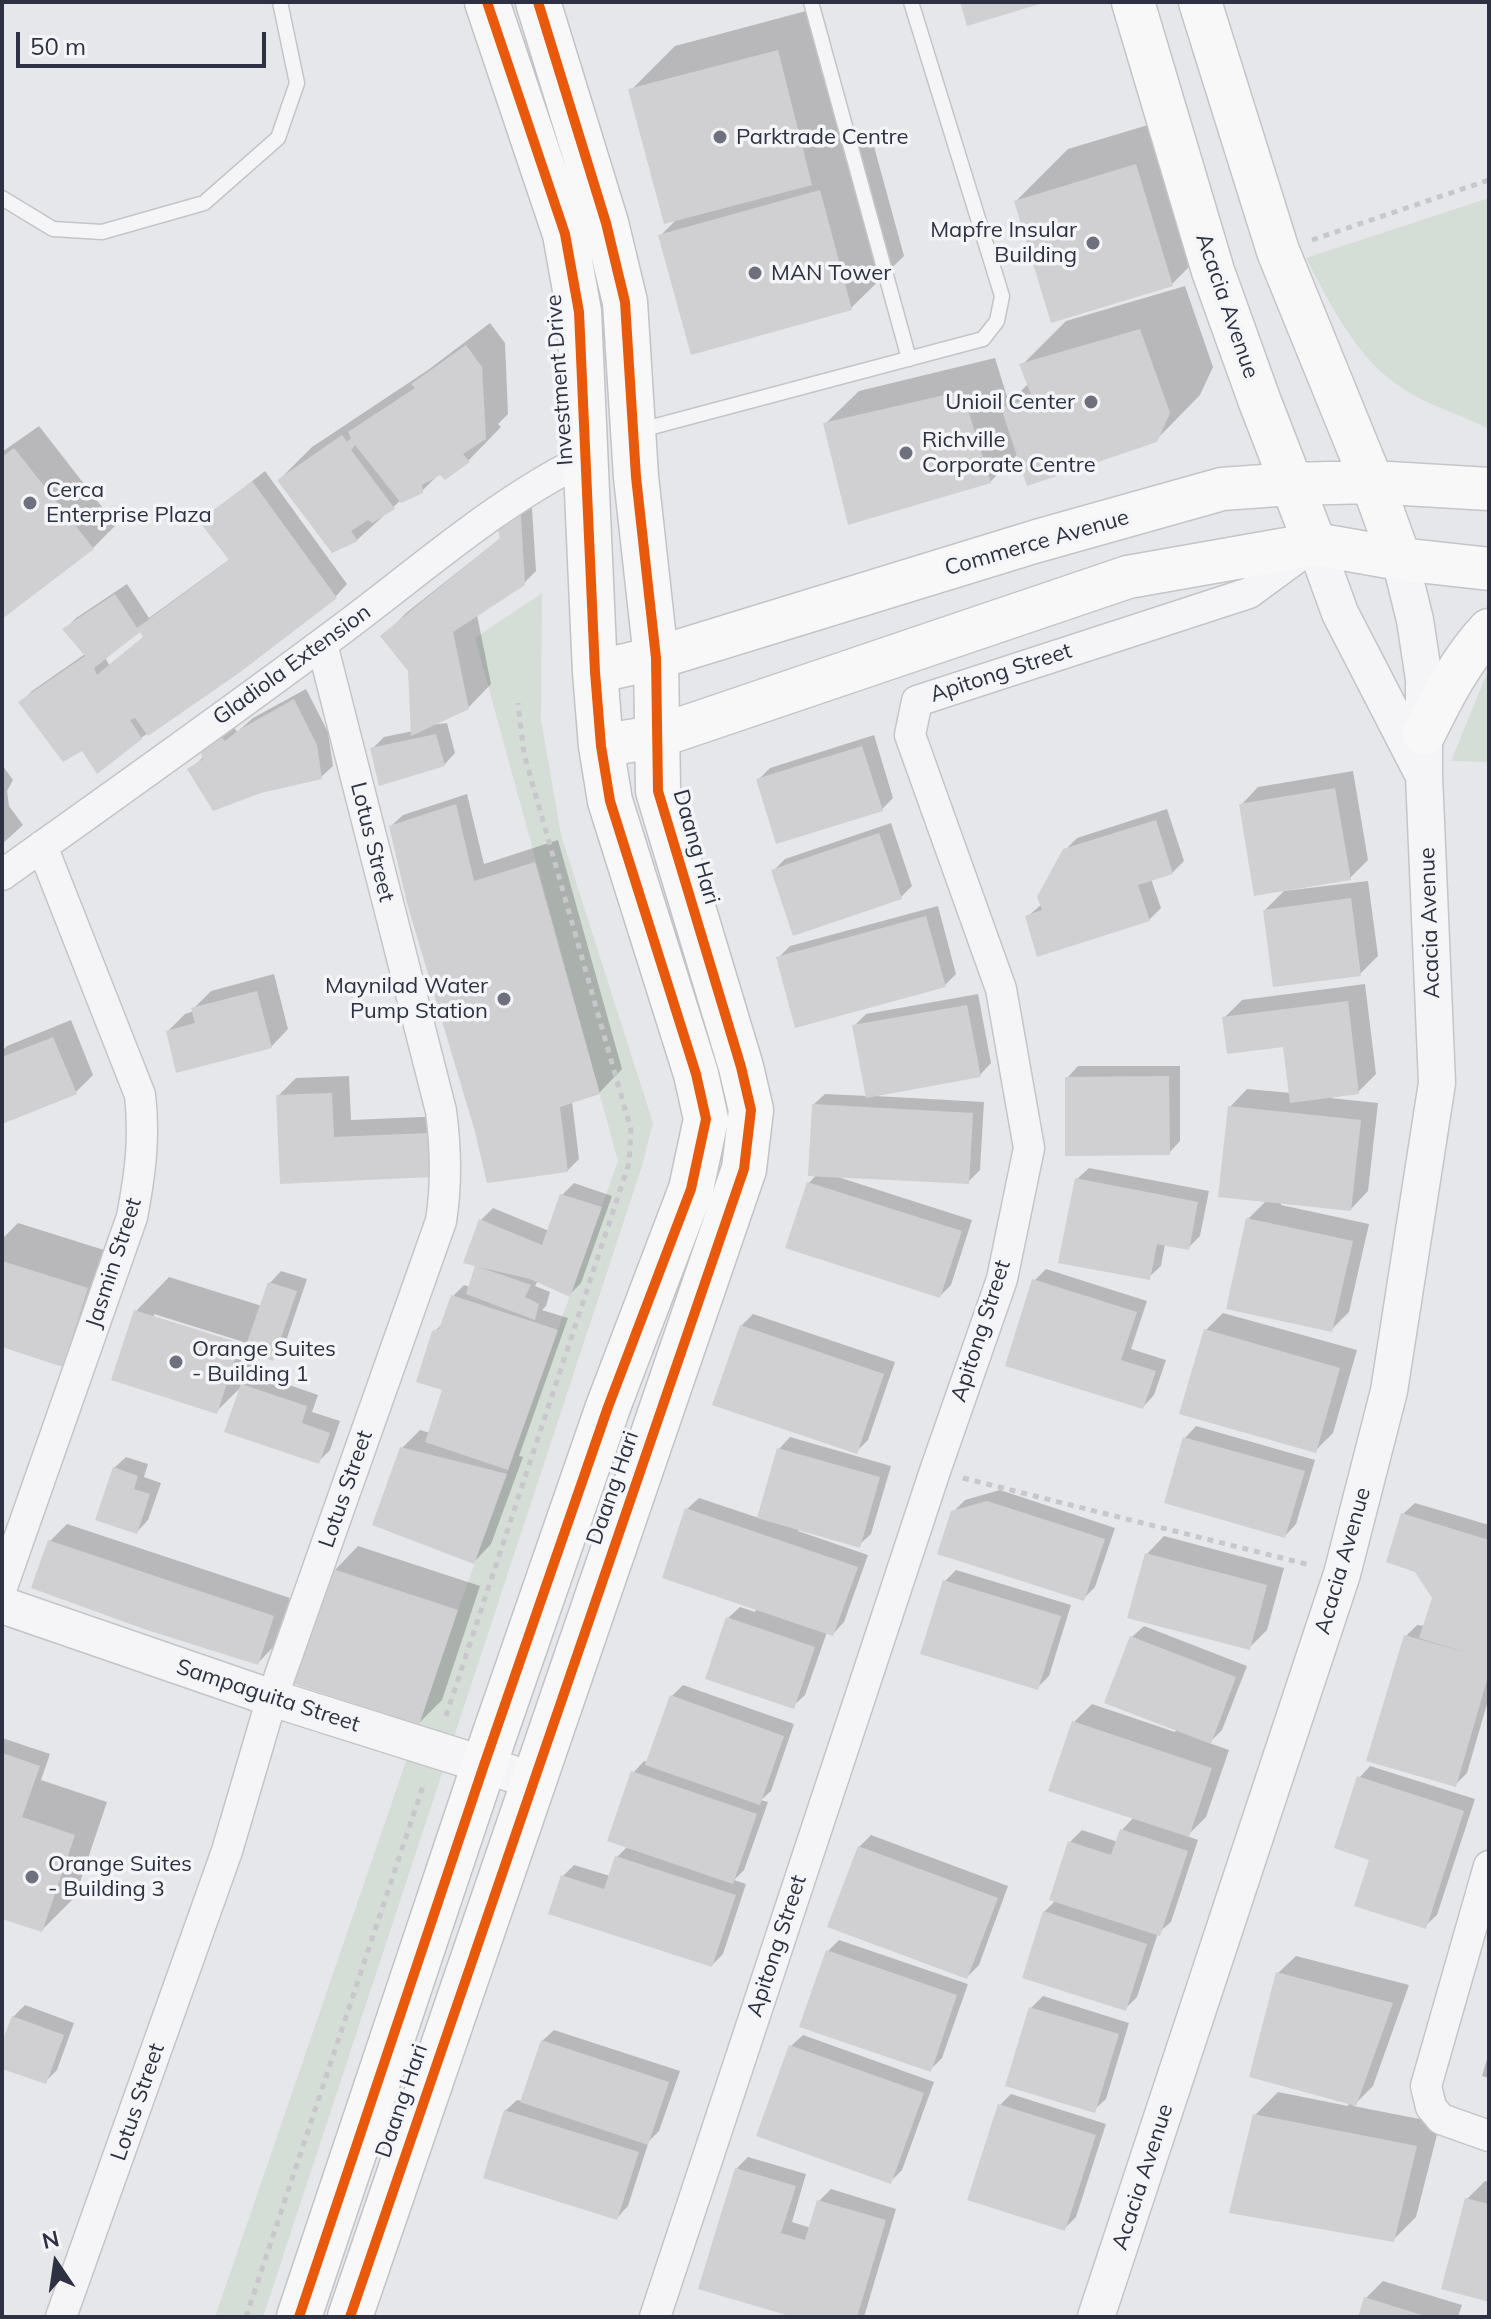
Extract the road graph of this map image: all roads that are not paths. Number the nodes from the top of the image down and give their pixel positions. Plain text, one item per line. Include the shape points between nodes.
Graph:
1 (280, 2) edge
2 (487, 2) edge
3 (538, 2) edge
4 (811, 2) edge
5 (911, 2) edge
6 (1133, 2) edge
7 (1200, 2) edge
8 (2, 198) edge
9 (909, 359) junction
10 (632, 427) junction
11 (585, 459) junction
12 (1372, 482) junction
13 (1291, 484) junction
14 (1489, 489) edge
15 (1315, 544) junction
16 (1400, 559) junction
17 (1489, 569) edge
18 (1489, 630) edge
19 (322, 644) junction
20 (656, 658) junction
21 (595, 672) junction
22 (1424, 734) junction
23 (659, 736) junction
24 (601, 746) junction
25 (1424, 775) junction
26 (42, 846) junction
27 (2, 875) edge
28 (2, 1587) edge
29 (2, 1605) edge
30 (272, 1698) junction
31 (484, 1765) junction
32 (535, 1781) junction
33 (1489, 1866) edge
34 (1489, 2136) edge
35 (61, 2317) edge
36 (299, 2317) edge
37 (350, 2317) edge
38 (655, 2317) edge
39 (1096, 2317) edge

1 - 8 lane via 297,83 278,138 204,203 102,232 53,229
2 - 11 main road, Investment Drive via 565,234 579,312
3 - 10 main road via 625,302
4 - 9 lane
5 - 9 lane via 1002,296 997,321 983,339
6 - 13 main road, Acacia Avenue via 1213,271
7 - 12 main road, Acacia Avenue via 1278,251
9 - 10 lane via 652,427
10 - 20 main road
11 - 19 street, Gladiola Extension via 493,516
11 - 21 main road, Investment Drive
12 - 13 main road, Commerce Avenue
12 - 14 main road, Commerce Avenue
12 - 16 main road, Acacia Avenue
13 - 15 main road, Acacia Avenue
13 - 20 main road, Commerce Avenue via 1222,489
15 - 16 main road
15 - 23 main road via 1128,577
15 - 25 street, Acacia Avenue via 1340,613
15 - 38 street, Apitong Street via 1249,593 917,701 910,735 1001,989 1029,1148 1002,1279
16 - 17 main road
16 - 22 street, Acacia Avenue via 1424,679
18 - 22 main road via 1452,679
19 - 26 street, Gladiola Extension
19 - 30 street, Lotus Street via 441,1111 445,1190 441,1221
20 - 21 main road, Commerce Avenue
20 - 23 main road, Daang Hari
21 - 24 main road, Daang Hari
22 - 25 street, Acacia Avenue
23 - 24 main road
23 - 32 main road, Daang Hari via 658,791 741,1067 751,1110 748,1139 744,1169
24 - 31 main road, Daang Hari via 610,801 706,1119 691,1189 608,1407
25 - 39 street, Acacia Avenue via 1437,1083 1389,1391 1342,1574
26 - 27 street, Gladiola Extension
26 - 28 street, Jasmin Street via 140,1095 144,1131 132,1217
29 - 30 street, Sampaguita Street
30 - 31 street, Sampaguita Street
30 - 35 street, Lotus Street via 227,1851
31 - 32 street, Sampaguita Street
31 - 36 main road, Daang Hari
32 - 37 main road, Daang Hari
33 - 34 street via 1426,2086 1431,2107 1441,2119

